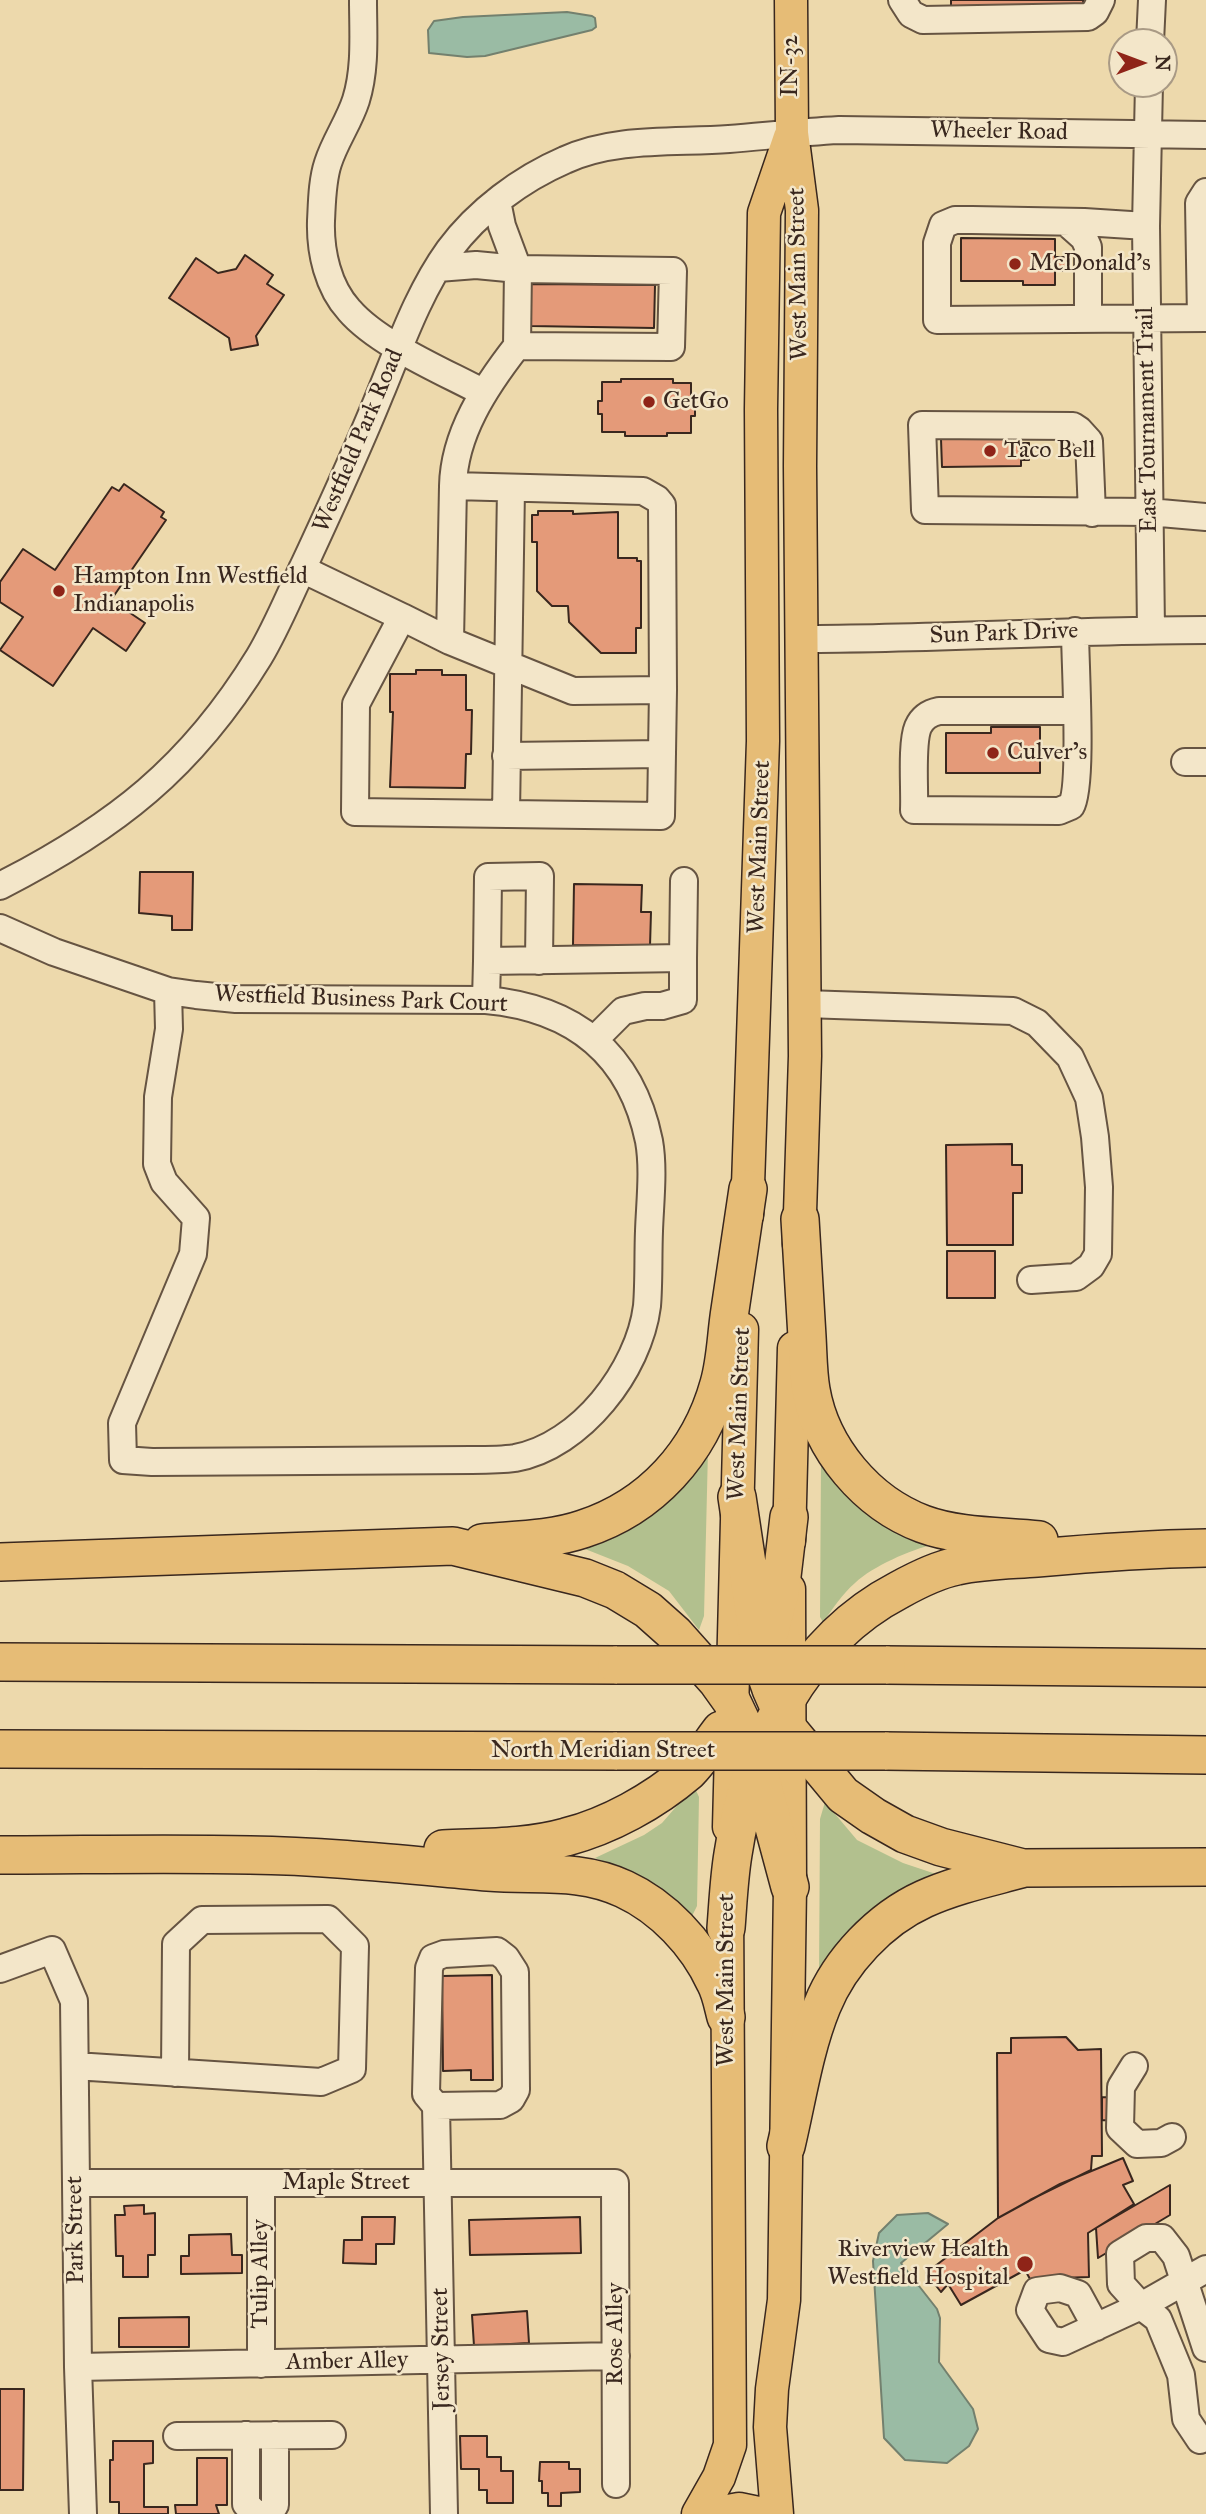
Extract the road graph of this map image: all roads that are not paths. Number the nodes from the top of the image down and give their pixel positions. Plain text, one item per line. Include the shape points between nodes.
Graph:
1 (363, 0) edge
2 (791, 0) edge
3 (902, 0) edge
4 (1101, 0) edge
5 (1152, 0) edge
6 (1151, 28) edge
7 (1149, 98) edge
8 (792, 132) junction
9 (1149, 134) junction
10 (1206, 135) edge
11 (1206, 192) edge
12 (496, 201) junction
13 (1066, 222) junction
14 (1146, 226) junction
15 (439, 268) junction
16 (518, 269) junction
17 (1203, 273) edge
18 (1146, 318) junction
19 (1203, 318) edge
20 (1088, 319) junction
21 (517, 346) junction
22 (400, 348) junction
23 (484, 393) junction
24 (453, 486) junction
25 (511, 488) junction
26 (1149, 512) junction
27 (1093, 513) junction
28 (1206, 517) edge
29 (302, 569) junction
30 (402, 617) junction
31 (1151, 630) junction
32 (1206, 630) edge
33 (1075, 631) junction
34 (801, 639) junction
35 (450, 641) junction
36 (508, 664) junction
37 (663, 690) junction
38 (1076, 711) junction
39 (662, 754) junction
40 (506, 756) junction
41 (506, 814) junction
42 (684, 881) dead end
43 (0, 886) edge
44 (0, 928) edge
45 (683, 958) junction
46 (487, 961) junction
47 (539, 961) junction
48 (167, 990) junction
49 (486, 1000) junction
50 (805, 1004) junction
51 (595, 1039) junction
52 (748, 1189) junction
53 (800, 1219) junction
54 (1031, 1280) dead end
55 (737, 1497) junction
56 (789, 1517) junction
57 (453, 1546) junction
58 (1206, 1548) edge
59 (1138, 1549) junction
60 (0, 1562) edge
61 (0, 1662) edge
62 (762, 1663) junction
63 (1206, 1668) edge
64 (733, 1708) junction
65 (786, 1712) junction
66 (0, 1749) edge
67 (1206, 1755) edge
68 (757, 1761) junction
69 (0, 1856) edge
70 (345, 1859) junction
71 (1206, 1867) edge
72 (1023, 1868) junction
73 (790, 1887) junction
74 (726, 1928) junction
75 (0, 1969) edge
76 (726, 2017) junction
77 (75, 2066) junction
78 (1135, 2066) dead end
79 (175, 2073) junction
80 (436, 2106) junction
81 (1172, 2137) dead end
82 (786, 2146) junction
83 (76, 2183) junction
84 (261, 2183) junction
85 (439, 2183) junction
86 (615, 2183) joint
87 (1195, 2274) edge
88 (1141, 2306) junction
89 (1096, 2327) dead end
90 (1206, 2348) edge
91 (616, 2356) junction
92 (443, 2360) junction
93 (261, 2364) junction
94 (78, 2367) junction
95 (246, 2435) junction
96 (275, 2435) junction
97 (332, 2435) dead end
98 (177, 2436) dead end
99 (1200, 2440) dead end
100 (617, 2484) dead end
101 (83, 2514) edge
102 (256, 2514) edge
103 (268, 2514) edge
104 (444, 2514) edge
105 (698, 2514) edge
106 (712, 2514) edge
107 (763, 2514) edge
108 (777, 2514) edge

1 - 22 street via 362,76 356,102 327,164 322,200 324,259 336,292 350,312
2 - 8 main road, IN-32
3 - 4 street via 911,14 923,20 1088,17
5 - 6 street
7 - 9 street, East Tournament Trail
8 - 9 street, Wheeler Road
8 - 12 street, Westfield Park Road via 604,149 568,158
8 - 34 main road, West Main Street via 802,210
8 - 52 main road, West Main Street via 764,213 763,741
9 - 10 street, Wheeler Road
9 - 14 street, East Tournament Trail
11 - 17 street via 1199,203
12 - 15 street, Westfield Park Road via 466,229
12 - 16 street
13 - 14 street
13 - 20 street via 1088,247
13 - 20 street via 955,220 943,225 937,243 937,320
14 - 18 street, East Tournament Trail
15 - 16 street
15 - 22 street, Westfield Park Road
16 - 21 street
16 - 21 street via 673,271 671,347
17 - 19 street
18 - 19 street
18 - 20 street
18 - 26 street, East Tournament Trail
21 - 23 street
22 - 23 street
22 - 29 street, Westfield Park Road
23 - 24 street via 462,436 453,464
24 - 25 street
24 - 35 street
25 - 36 street
25 - 37 street via 643,491 662,505
26 - 27 street
26 - 28 street
26 - 31 street, East Tournament Trail
27 - 27 street via 925,510 922,425 1060,425 1079,430 1089,441
29 - 30 street
29 - 43 street, Westfield Park Road via 260,656 202,738 173,769 107,824
30 - 35 street
30 - 41 street via 356,704 355,812
31 - 32 street, Sun Park Drive
31 - 33 street, Sun Park Drive
33 - 34 street, Sun Park Drive
33 - 38 street
34 - 50 main road, West Main Street
35 - 36 street
36 - 37 street via 573,691
36 - 40 street
37 - 39 street
38 - 38 street via 931,712 916,736 914,810 1066,809 1075,800
39 - 40 street
39 - 41 street via 661,816
40 - 41 street
42 - 45 street
44 - 48 street, Westfield Business Park Court via 54,952
45 - 47 street
45 - 51 street via 683,1000 623,1011
46 - 47 street
46 - 47 street via 488,877 540,876
46 - 49 street
48 - 49 street, Westfield Business Park Court via 236,999
48 - 51 street, Westfield Business Park Court via 169,1029 158,1097 157,1164 164,1182 196,1219 196,1233 193,1254 122,1423 123,1460 515,1458 550,1445 576,1426 620,1380 638,1345 647,1306 649,1143 639,1104 623,1072
49 - 51 street, Westfield Business Park Court via 513,1002 553,1015
50 - 53 main road, West Main Street
50 - 54 street via 1013,1011 1037,1023 1070,1057 1089,1098 1095,1137 1098,1254 1091,1266 1076,1276
52 - 55 main road, West Main Street
52 - 57 highway via 725,1357 712,1404 692,1448 648,1494 583,1529
53 - 56 main road, West Main Street
53 - 59 highway via 811,1391 830,1442 860,1485 906,1517 945,1530
55 - 62 highway
55 - 64 main road, West Main Street
56 - 62 highway via 780,1594
56 - 65 main road, West Main Street
57 - 60 highway
57 - 64 highway via 585,1578 633,1600 675,1634 717,1681
58 - 59 highway
59 - 65 highway via 991,1561 937,1572 874,1603 837,1632
61 - 63 highway, bridge
62 - 64 highway
62 - 65 highway
64 - 68 highway
64 - 70 highway via 689,1771 598,1827 523,1844
64 - 74 main road, West Main Street
65 - 68 highway
65 - 72 highway via 832,1784 873,1816 929,1843
65 - 73 main road, West Main Street
66 - 67 highway, North Meridian Street, bridge
68 - 73 highway
68 - 74 highway via 733,1853
69 - 70 highway via 250,1854
70 - 76 highway via 501,1873 570,1873 624,1889 656,1909 686,1937 716,1983
71 - 72 highway
72 - 82 highway via 921,1900 876,1931 859,1949 823,2002
73 - 82 main road, West Main Street
74 - 76 main road, West Main Street
75 - 77 street, Park Street via 52,1950 74,2001
76 - 105 main road, West Main Street via 730,2445
77 - 79 street
77 - 83 street, Park Street
78 - 81 street via 1122,2087 1121,2128 1137,2144 1161,2143
79 - 79 street via 321,2082 352,2069 355,1946 328,1919 202,1920 176,1944
80 - 80 street, Jersey Street via 426,2094 429,1968 433,1958 444,1954 497,1951 515,1972 516,2090 500,2105
80 - 85 street, Jersey Street
82 - 108 main road, West Main Street via 784,2300 770,2427
83 - 84 street, Maple Street
83 - 94 street, Park Street
84 - 85 street, Maple Street
84 - 93 street, Tulip Alley
85 - 86 street, Maple Street
85 - 92 street, Jersey Street
86 - 91 street, Rose Alley
87 - 88 street
87 - 88 street via 1162,2238 1146,2238 1120,2254 1121,2284
87 - 90 street
88 - 89 street
88 - 99 street via 1158,2319 1177,2360 1186,2419
91 - 92 street, Amber Alley
91 - 100 street, Rose Alley
92 - 93 street, Amber Alley
92 - 104 street, Jersey Street
93 - 94 street, Amber Alley
94 - 101 street, Park Street
95 - 96 street
95 - 98 street
95 - 102 street via 246,2504
96 - 97 street
96 - 103 street via 275,2505
106 - 107 main road via 739,2509

